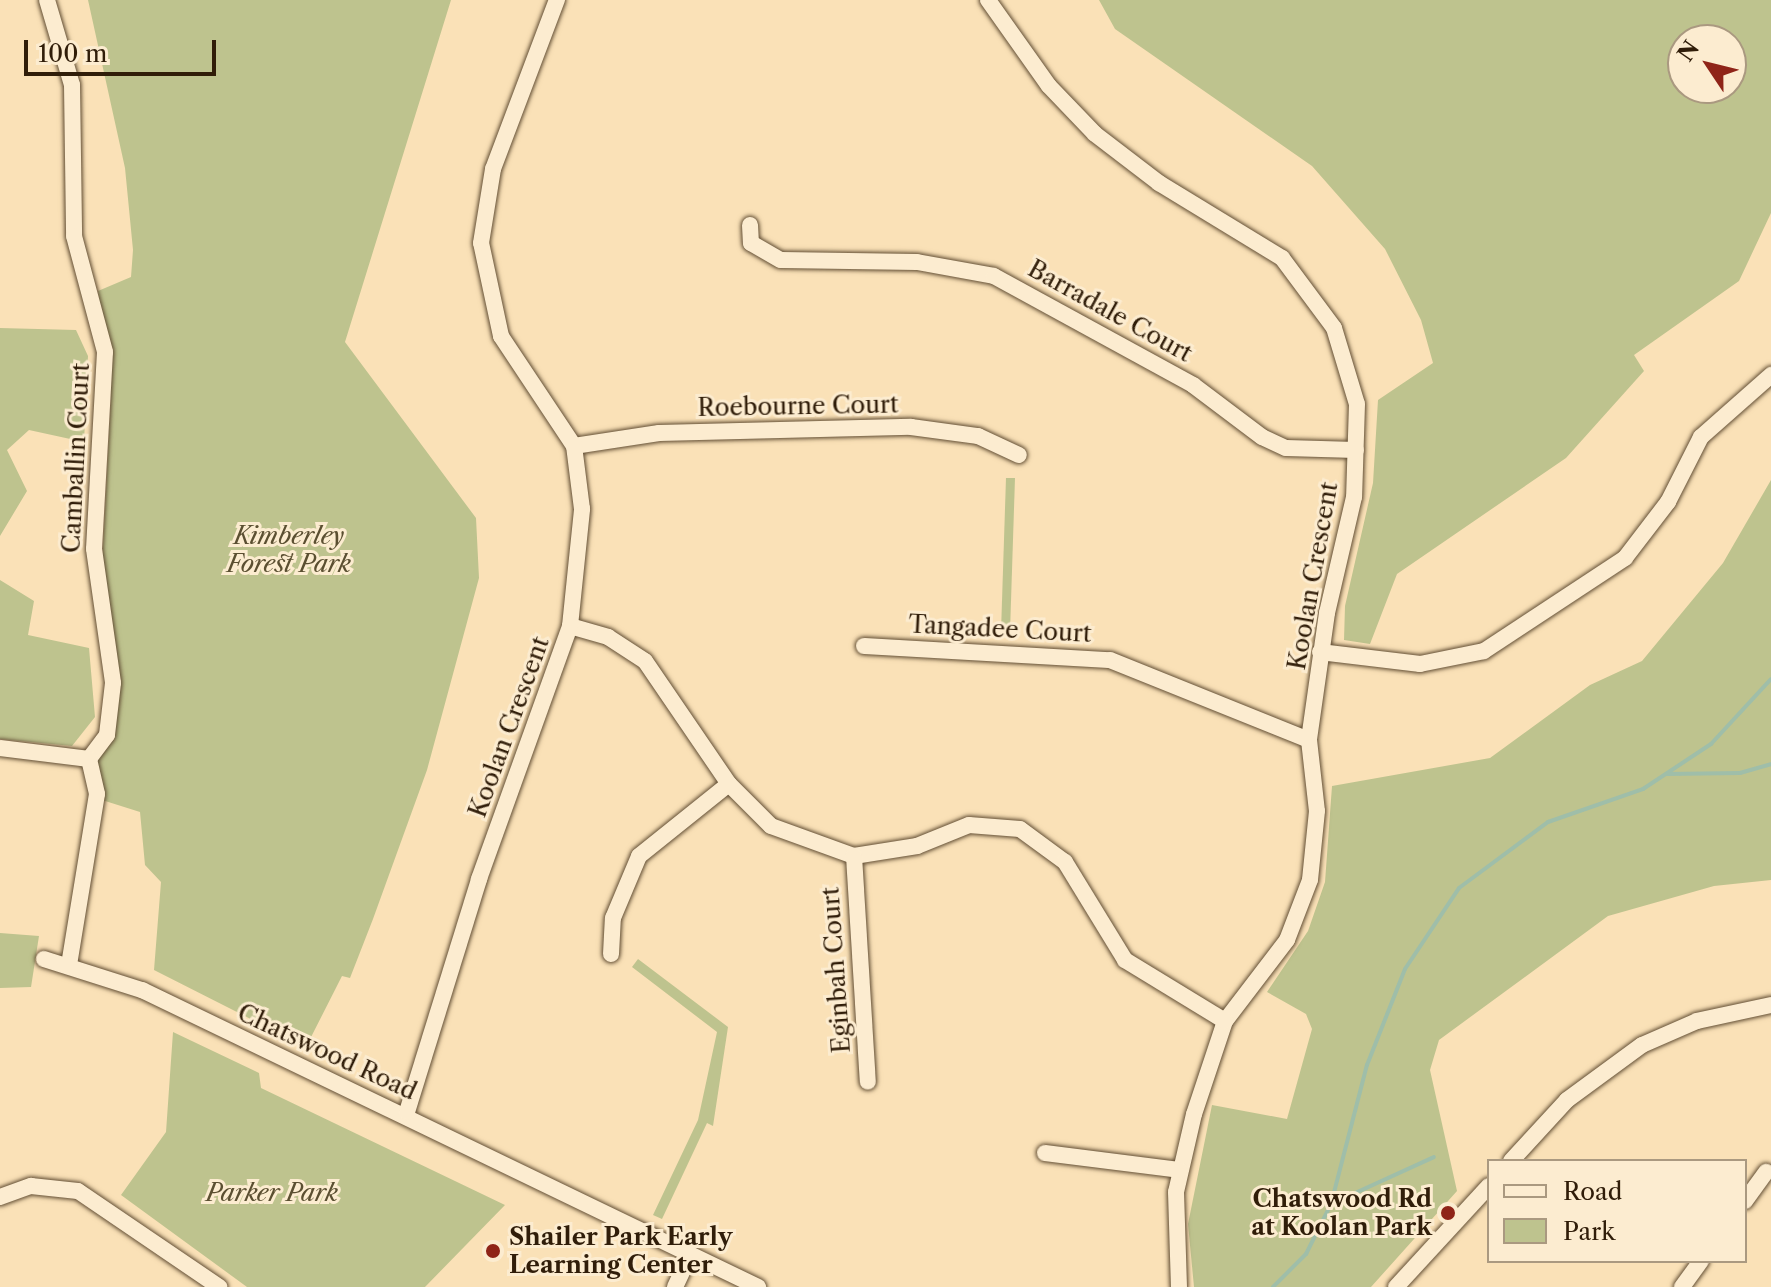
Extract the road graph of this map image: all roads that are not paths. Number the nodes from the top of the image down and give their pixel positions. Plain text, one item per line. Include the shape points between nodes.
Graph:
1 (47, 0) edge
2 (557, 0) edge
3 (988, 0) edge
4 (750, 225) dead end
5 (1771, 375) edge
6 (574, 446) junction
7 (1356, 450) junction
8 (1019, 455) dead end
9 (570, 626) junction
10 (864, 646) dead end
11 (1320, 652) junction
12 (1309, 740) junction
13 (0, 748) edge
14 (89, 759) junction
15 (729, 784) junction
16 (854, 856) junction
17 (611, 954) dead end
18 (44, 959) dead end
19 (69, 965) junction
20 (1771, 1005) edge
21 (1225, 1021) junction
22 (868, 1082) dead end
23 (407, 1112) junction
24 (1045, 1153) dead end
25 (1513, 1159) edge
26 (1179, 1170) junction
27 (1766, 1172) dead end
28 (1487, 1188) edge
29 (0, 1197) edge
30 (1747, 1198) edge
31 (690, 1255) junction
32 (1700, 1263) edge
33 (219, 1287) edge
34 (675, 1287) edge
35 (758, 1287) edge
36 (1179, 1287) edge
37 (1396, 1287) edge
38 (1682, 1287) edge

1 - 14 street, Camballin Court via 72,85 74,236 105,352 94,549 113,683 107,735
2 - 6 street, Koolan Crescent via 493,169 481,243 501,336
3 - 7 street, Koolan Crescent via 1049,86 1095,134 1159,183 1282,258 1323,309 1344,351 1357,404
4 - 7 street, Barradale Court via 751,243 781,260 917,262 994,276 1193,385 1262,437 1286,448
5 - 11 street via 1701,437 1668,502 1625,558 1484,651 1420,664
6 - 8 street, Roebourne Court via 659,433 911,427 978,436
6 - 9 street, Koolan Crescent via 582,509
7 - 11 street, Koolan Crescent via 1354,497
9 - 15 street via 608,637 645,661
9 - 23 street, Koolan Crescent via 479,879
10 - 12 street, Tangadee Court via 1110,660
11 - 12 street, Koolan Crescent
12 - 21 street, Koolan Crescent via 1317,811 1310,880 1287,940
13 - 14 street
14 - 19 street via 97,794
15 - 16 street via 793,839
15 - 17 street via 639,856 613,918
16 - 21 street via 917,846 969,825 992,823 1037,837 1065,862 1125,960
16 - 22 street, Eginbah Court
18 - 19 street, Chatswood Road
19 - 23 street, Chatswood Road via 142,990 367,1101
20 - 25 street via 1697,1021 1642,1045 1567,1100
21 - 26 street, Koolan Crescent
23 - 31 street, Chatswood Road via 451,1141
24 - 26 street
26 - 36 street, Koolan Crescent via 1173,1230
27 - 30 street
28 - 37 street
29 - 33 street via 31,1186 78,1191
31 - 34 street
31 - 35 street, Chatswood Road
32 - 38 street

